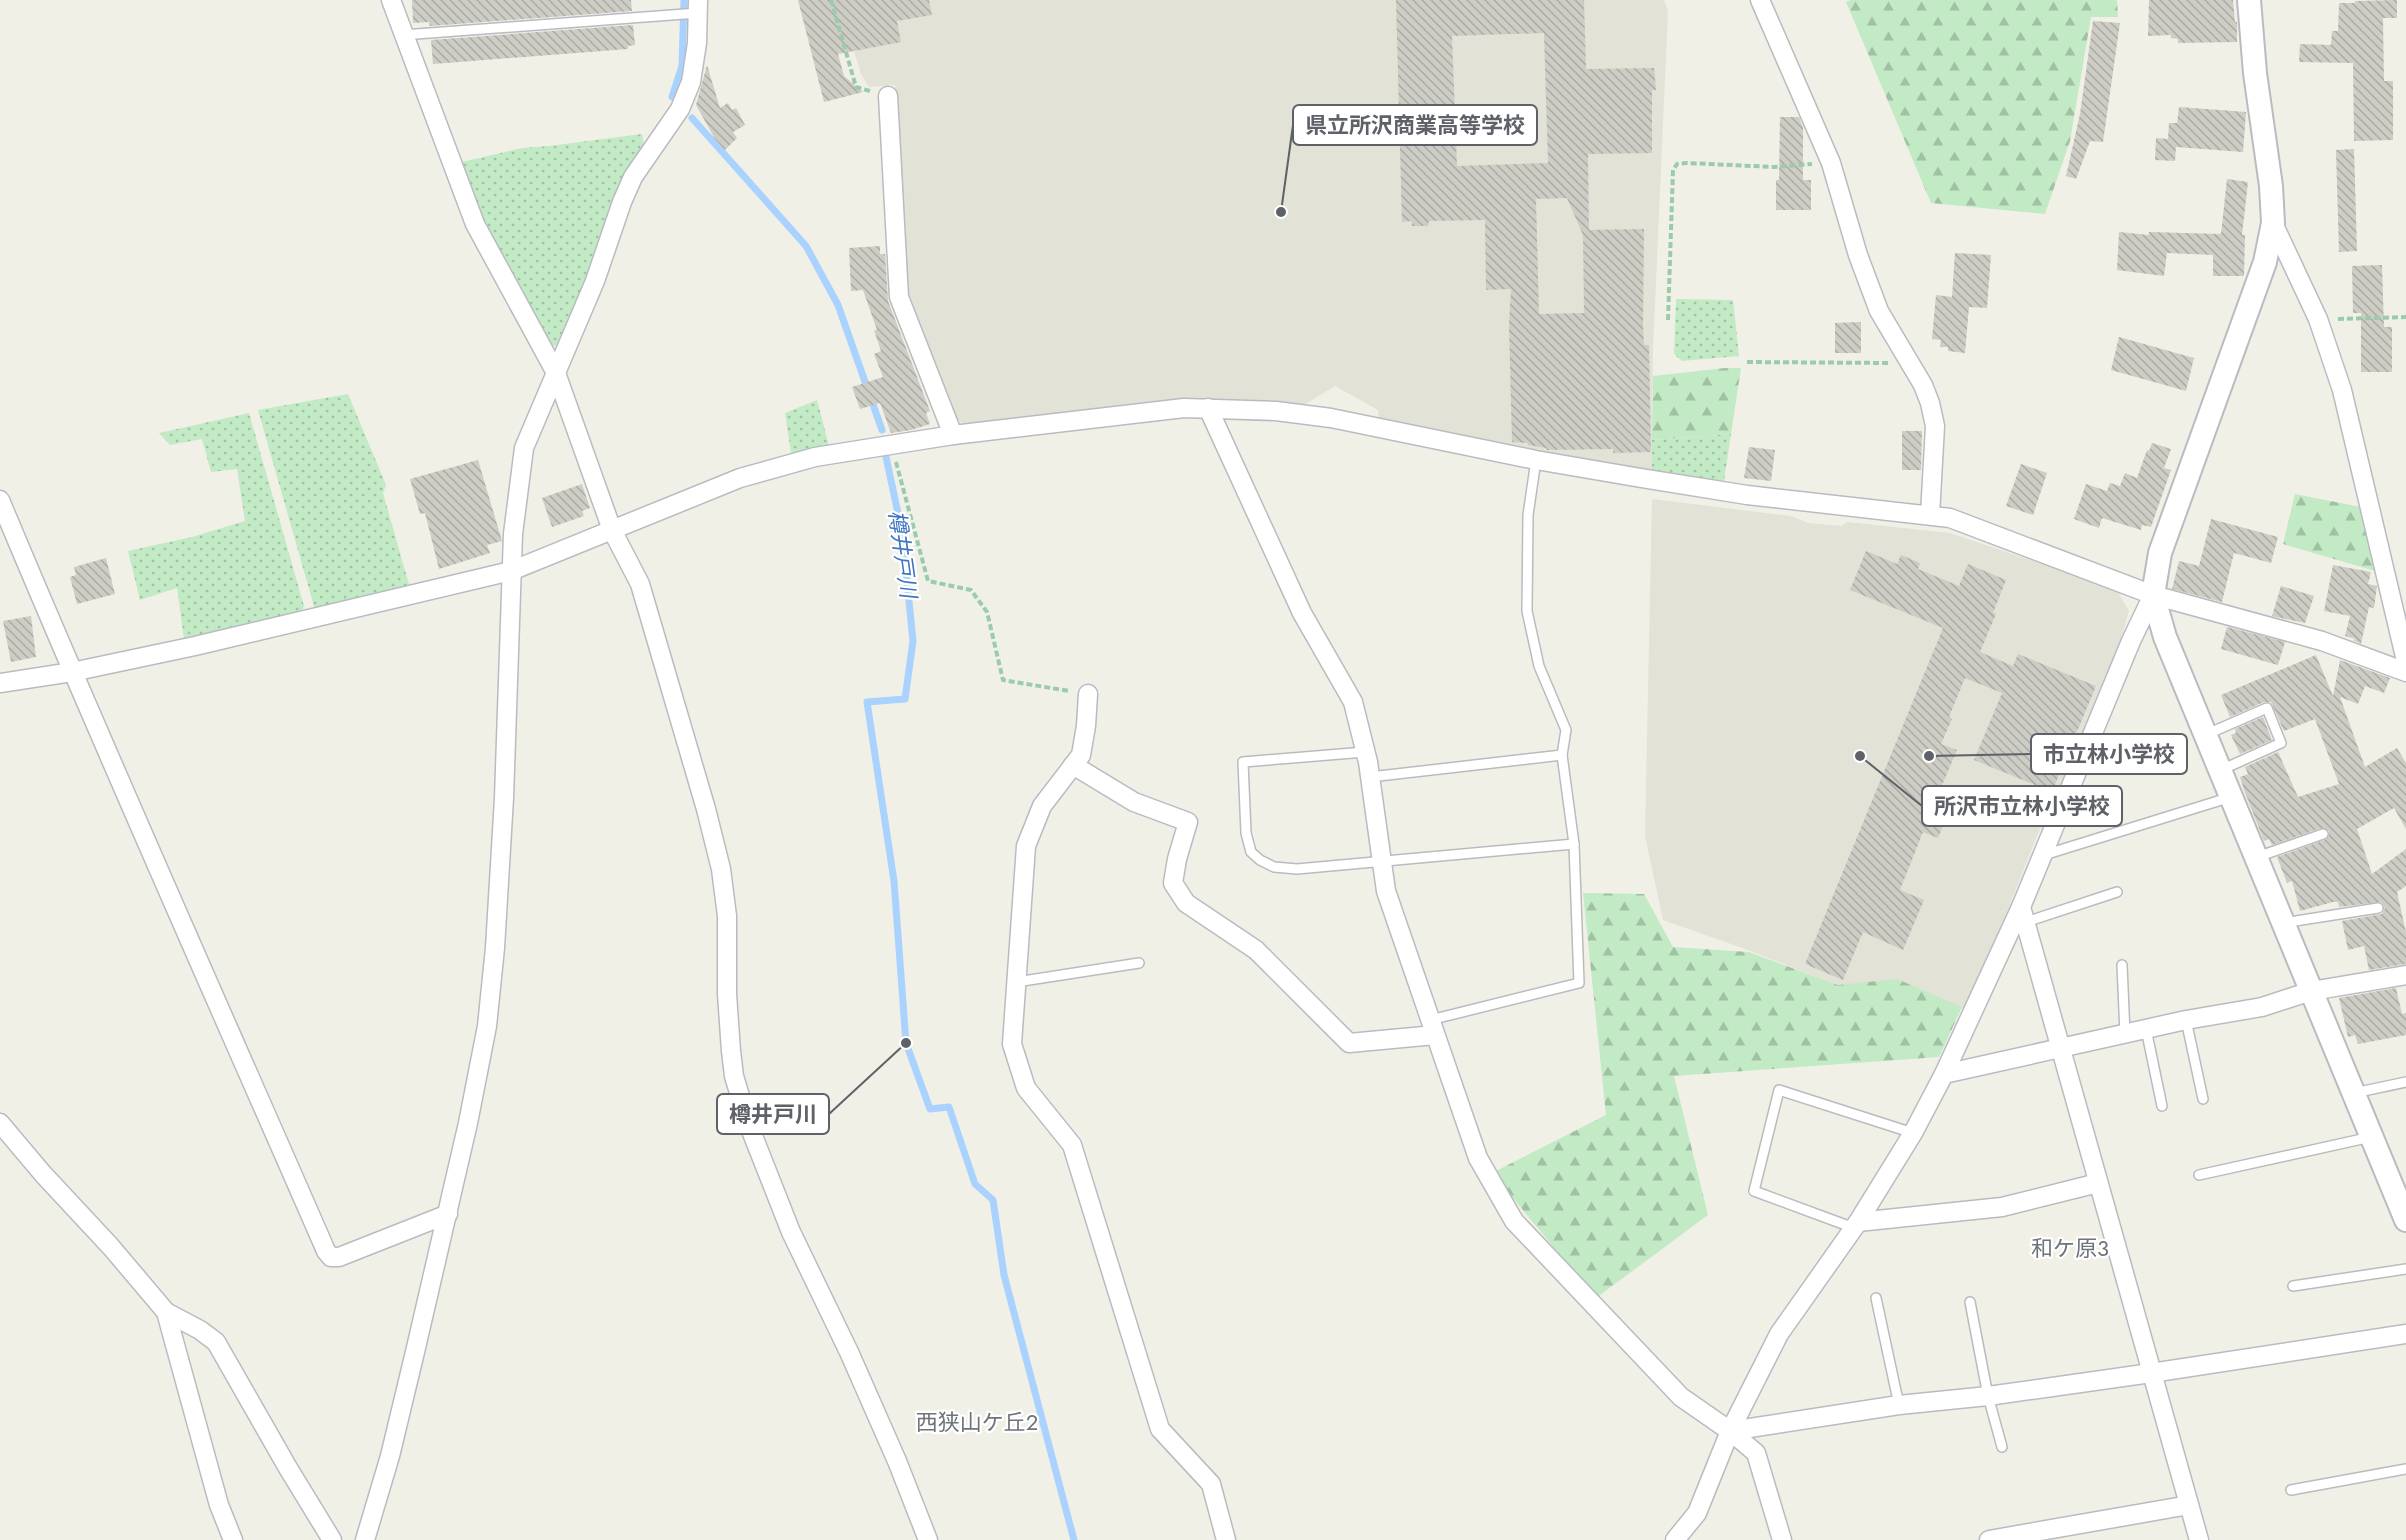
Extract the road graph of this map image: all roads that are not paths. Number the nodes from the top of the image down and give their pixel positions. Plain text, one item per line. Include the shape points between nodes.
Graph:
1 (391, 0) edge
2 (1760, 0) edge
3 (2248, 0) edge
4 (698, 7) edge
5 (403, 36) junction
6 (888, 96) road end
7 (2273, 223) junction
8 (556, 373) junction
9 (1209, 408) junction
10 (953, 435) junction
11 (1536, 460) junction
12 (0, 500) edge
13 (1930, 515) junction
14 (612, 530) junction
15 (511, 571) junction
16 (2153, 595) junction
17 (2406, 661) edge
18 (72, 672) junction
19 (2406, 672) edge
20 (0, 683) edge
21 (1088, 694) road end
22 (2205, 735) junction
23 (1365, 752) junction
24 (1562, 755) junction
25 (1073, 765) junction
26 (2220, 771) junction
27 (1370, 777) junction
28 (2231, 797) junction
29 (2323, 834) dead end
30 (1574, 844) junction
31 (2041, 856) junction
32 (2256, 858) junction
33 (1382, 861) junction
34 (2117, 892) dead end
35 (2378, 908) dead end
36 (2024, 914) junction
37 (2283, 923) junction
38 (1140, 963) dead end
39 (2122, 965) dead end
40 (2406, 975) edge
41 (1016, 982) junction
42 (2311, 991) junction
43 (2186, 1020) junction
44 (1433, 1028) junction
45 (2146, 1029) junction
46 (2125, 1034) junction
47 (2060, 1048) junction
48 (1944, 1074) junction
49 (2406, 1082) edge
50 (2354, 1093) junction
51 (2203, 1099) dead end
52 (2162, 1106) dead end
53 (0, 1123) edge
54 (1913, 1133) junction
55 (2371, 1137) junction
56 (2199, 1175) dead end
57 (2098, 1184) junction
58 (448, 1214) junction
59 (2406, 1220) edge
60 (1856, 1225) junction
61 (2406, 1269) edge
62 (2293, 1286) dead end
63 (1876, 1298) dead end
64 (1970, 1302) dead end
65 (166, 1312) junction
66 (2406, 1334) edge
67 (2151, 1373) junction
68 (1988, 1396) junction
69 (1899, 1405) junction
70 (1730, 1431) junction
71 (2001, 1447) dead end
72 (2406, 1469) edge
73 (2291, 1490) dead end
74 (2189, 1505) junction
75 (2075, 1533) edge
76 (233, 1540) edge
77 (332, 1540) edge
78 (365, 1540) edge
79 (928, 1540) edge
80 (1226, 1540) edge
81 (1675, 1540) edge
82 (1782, 1540) edge
83 (1989, 1540) edge
84 (2199, 1540) edge

1 - 5 street
2 - 13 street via 1831,163 1879,310 1923,385 1935,426
3 - 7 street
4 - 5 lane via 678,15
4 - 8 street via 691,82 680,110 633,177
5 - 8 street via 475,224
6 - 10 street via 899,297
7 - 16 street via 2265,262 2160,554
7 - 17 street via 2318,319 2342,390
8 - 14 street
8 - 15 street via 524,448 516,495
9 - 10 street via 1110,415
9 - 11 street via 1331,418
9 - 23 street via 1302,613 1353,702
10 - 14 street via 815,457 740,478
11 - 13 street via 1747,495
11 - 24 lane via 1528,515 1527,611 1539,666 1566,730
12 - 18 street
13 - 16 street via 1950,518
14 - 15 street
14 - 79 street via 640,584 714,837 727,916 731,1051 748,1123 791,1232 849,1352
15 - 18 street
15 - 58 street via 495,948 486,1026
16 - 19 street via 2322,641
16 - 22 street via 2165,637
16 - 31 street
18 - 20 street
18 - 58 street via 326,1251 331,1257 339,1257
21 - 25 street via 1081,755
22 - 26 street
22 - 26 lane via 2267,708 2281,743
23 - 27 street
23 - 33 lane via 1243,762 1246,833 1251,852 1274,867 1297,869
24 - 27 lane
24 - 30 lane
25 - 41 street via 1042,806 1026,846
25 - 44 street via 1134,802 1188,822 1173,883 1185,903 1256,950 1350,1043
26 - 28 street
27 - 33 street
28 - 31 lane
28 - 32 street
29 - 32 lane
30 - 33 lane
30 - 44 lane via 1579,983
31 - 36 street
32 - 37 street
33 - 44 street via 1386,891
34 - 36 lane
35 - 37 lane
36 - 47 street
36 - 48 street
37 - 42 street
38 - 41 lane
39 - 46 lane
40 - 42 street
41 - 80 street via 1012,1044 1026,1088 1072,1145 1160,1429 1211,1484
42 - 43 street via 2262,1007
42 - 50 street
43 - 45 street
43 - 51 lane
44 - 70 street via 1478,1158 1514,1221 1681,1397
45 - 46 street
45 - 52 lane
46 - 47 street
47 - 48 street
47 - 57 street
48 - 54 street
49 - 50 lane
50 - 55 street
53 - 65 street
54 - 60 street
54 - 60 lane via 1779,1090 1754,1191
55 - 56 lane
55 - 59 street
57 - 60 street via 2002,1207
57 - 67 street
58 - 78 street via 390,1456
60 - 70 street via 1779,1334
61 - 62 lane
63 - 69 lane
64 - 68 lane
65 - 76 street via 219,1505
65 - 77 street via 216,1342
66 - 67 street
67 - 68 street
67 - 74 street
68 - 69 street
68 - 71 lane
69 - 70 street
70 - 81 street via 1697,1514
70 - 82 street via 1756,1454
72 - 73 lane
74 - 75 street
74 - 84 street
75 - 83 street

